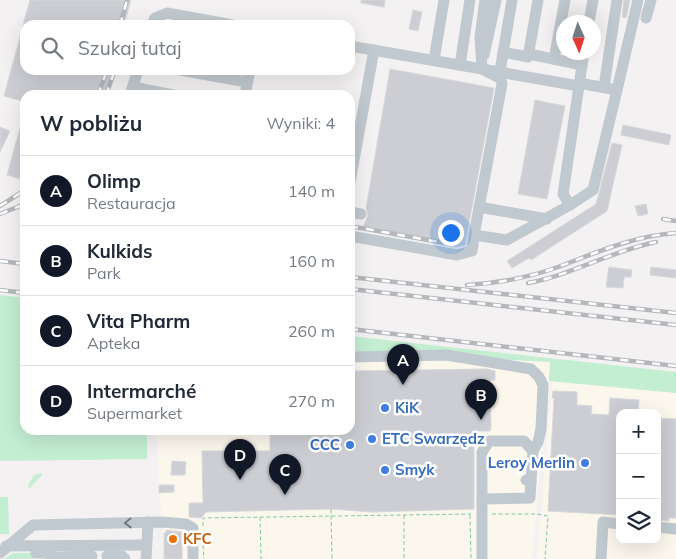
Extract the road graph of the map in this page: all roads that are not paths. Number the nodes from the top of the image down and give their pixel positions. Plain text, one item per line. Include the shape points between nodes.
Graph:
1 (444, 0) edge
2 (470, 0) edge
3 (485, 0) edge
4 (496, 0) edge
5 (512, 0) edge
6 (538, 0) edge
7 (565, 0) edge
8 (593, 0) edge
9 (617, 0) edge
10 (638, 0) edge
11 (651, 0) edge
12 (590, 15) edge
13 (646, 18) dead end
14 (153, 20) edge
15 (206, 20) edge
16 (355, 47) edge
17 (374, 50) junction
18 (503, 52) junction
19 (529, 56) junction
20 (554, 59) junction
21 (434, 60) junction
22 (583, 60) edge
23 (482, 64) junction
24 (460, 65) junction
25 (582, 65) junction
26 (500, 71) junction
27 (136, 75) edge
28 (208, 75) edge
29 (249, 75) edge
30 (525, 76) junction
31 (247, 82) junction
32 (579, 84) junction
33 (604, 87) junction
34 (131, 90) edge
35 (246, 90) edge
36 (617, 90) junction
37 (355, 154) edge
38 (570, 205) junction
39 (479, 207) junction
40 (547, 219) junction
41 (474, 236) junction
42 (355, 237) edge
43 (355, 357) edge
44 (531, 458) junction
45 (482, 499) junction
46 (148, 522) junction
47 (616, 524) edge
48 (661, 527) edge
49 (676, 529) edge
50 (146, 545) junction
51 (3, 550) edge
52 (36, 553) edge
53 (92, 556) dead end
54 (107, 556) dead end
55 (125, 559) edge
56 (146, 559) edge
57 (193, 559) edge
58 (482, 559) edge
59 (601, 559) edge

1 - 21 street
2 - 24 street
3 - 23 street via 480,37
4 - 23 street
5 - 18 street
6 - 19 street
7 - 20 street
8 - 12 street
9 - 33 street
10 - 36 street
11 - 13 street
14 - 15 street via 167,13
16 - 17 street
17 - 21 street
17 - 37 street
18 - 19 street
18 - 26 street
19 - 20 street
19 - 30 street
20 - 25 street
21 - 24 street
22 - 25 street
23 - 24 street
23 - 26 street
23 - 39 street via 501,79 502,84
25 - 32 street
26 - 30 street
27 - 34 street
28 - 31 street
29 - 31 street
30 - 32 street
31 - 35 street
32 - 33 street
32 - 38 street via 564,194
33 - 36 street
36 - 38 street via 593,190
38 - 40 street
39 - 40 street
39 - 41 street
40 - 41 street via 507,240
41 - 42 street via 472,251 457,255
43 - 44 street via 446,355 530,369 543,385 541,429
44 - 45 street via 530,498
44 - 45 street via 524,441 489,441 482,452
45 - 58 street via 476,514
46 - 50 street
46 -> 51 street via 33,524
46 - 57 street via 186,524 198,528
47 - 59 street via 604,522
48 - 49 street
50 - 52 street
50 - 56 street
51 - 52 street
52 - 53 street via 55,557
54 - 55 street

